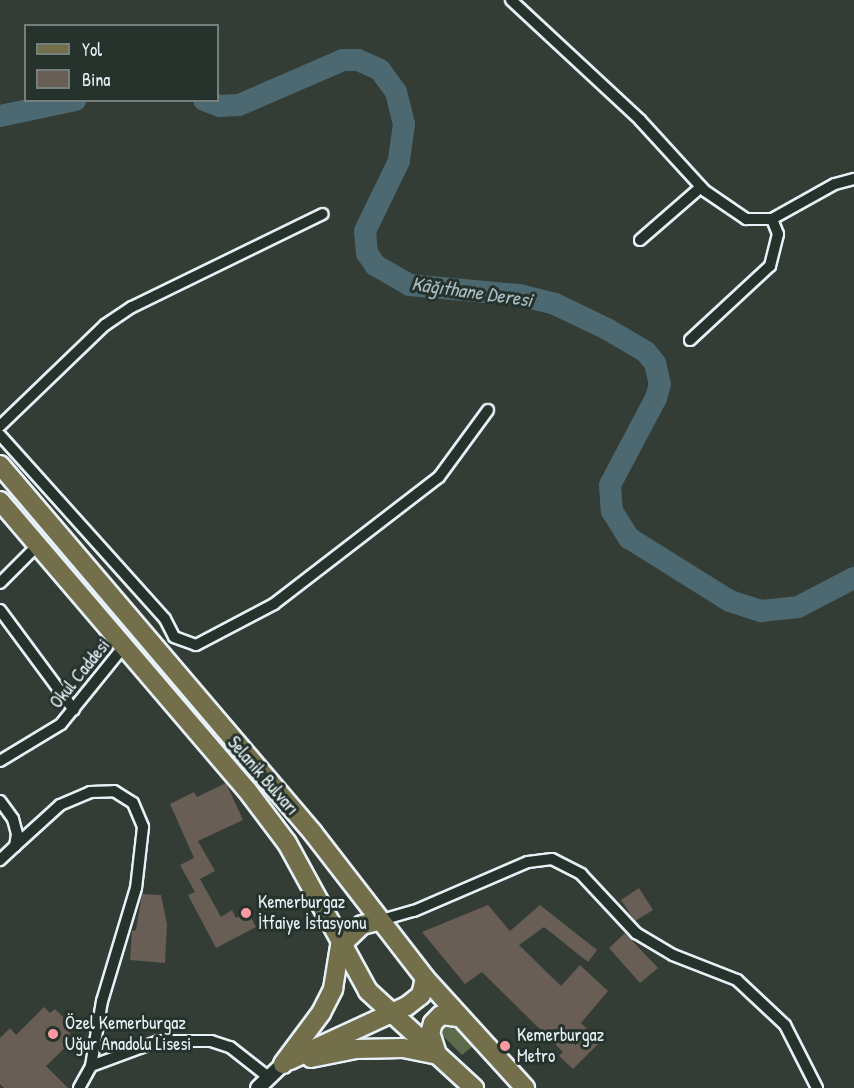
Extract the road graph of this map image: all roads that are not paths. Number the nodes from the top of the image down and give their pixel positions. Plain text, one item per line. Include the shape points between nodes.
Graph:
1 (511, 0) edge
2 (854, 179) edge
3 (701, 187) junction
4 (323, 214) dead end
5 (772, 219) junction
6 (640, 240) dead end
7 (690, 340) dead end
8 (488, 410) dead end
9 (0, 426) edge
10 (0, 435) edge
11 (0, 465) edge
12 (0, 501) edge
13 (38, 545) junction
14 (0, 583) edge
15 (0, 610) edge
16 (125, 645) junction
17 (74, 710) junction
18 (0, 761) edge
19 (0, 801) edge
20 (15, 846) junction
21 (0, 860) edge
22 (378, 921) junction
23 (340, 946) junction
24 (425, 978) junction
25 (391, 1014) junction
26 (458, 1017) junction
27 (436, 1054) junction
28 (283, 1064) junction
29 (91, 1066) junction
30 (267, 1076) junction
31 (79, 1088) edge
32 (258, 1088) edge
33 (474, 1088) edge
34 (525, 1088) edge
35 (817, 1088) edge

1 - 3 street via 640,120
2 - 5 street via 835,184
3 - 5 street via 723,207 746,219
3 - 6 street
4 - 9 street via 132,307 105,325
5 - 7 street via 778,234 770,266
8 - 10 street via 439,477 274,604 196,645 174,637 165,619
11 - 22 main road, Selanik Bulvarı via 313,833
12 - 13 main road, Selanik Bulvarı
13 - 14 street
13 - 16 main road, Selanik Bulvarı
15 - 17 street
16 - 17 street, Okul Caddesi
16 - 23 main road, Selanik Bulvarı via 287,843 317,893
17 - 18 street, Okul Caddesi via 61,724
19 - 20 street via 13,819
20 - 21 street
20 - 29 street via 60,805 90,792 114,791 133,803 143,827 136,888 102,1001
22 - 23 main road via 362,925
22 - 24 main road, Selanik Bulvarı
22 - 35 street via 414,911 528,862 552,859 581,874 636,933 673,955 737,980 784,1025
23 - 25 main road, Selanik Bulvarı via 368,991
23 - 28 main road via 333,989 321,1013
24 - 25 main road via 421,995
24 - 26 main road, Selanik Bulvarı
25 - 27 main road, Selanik Bulvarı
25 - 28 main road
26 - 27 main road via 441,1015 433,1023 430,1033
26 - 34 main road, Selanik Bulvarı
27 - 28 main road via 403,1048 356,1049
27 - 33 main road, Selanik Bulvarı
28 - 30 street
29 - 30 street via 159,1041 190,1040 230,1047
29 - 31 street
30 - 32 street

